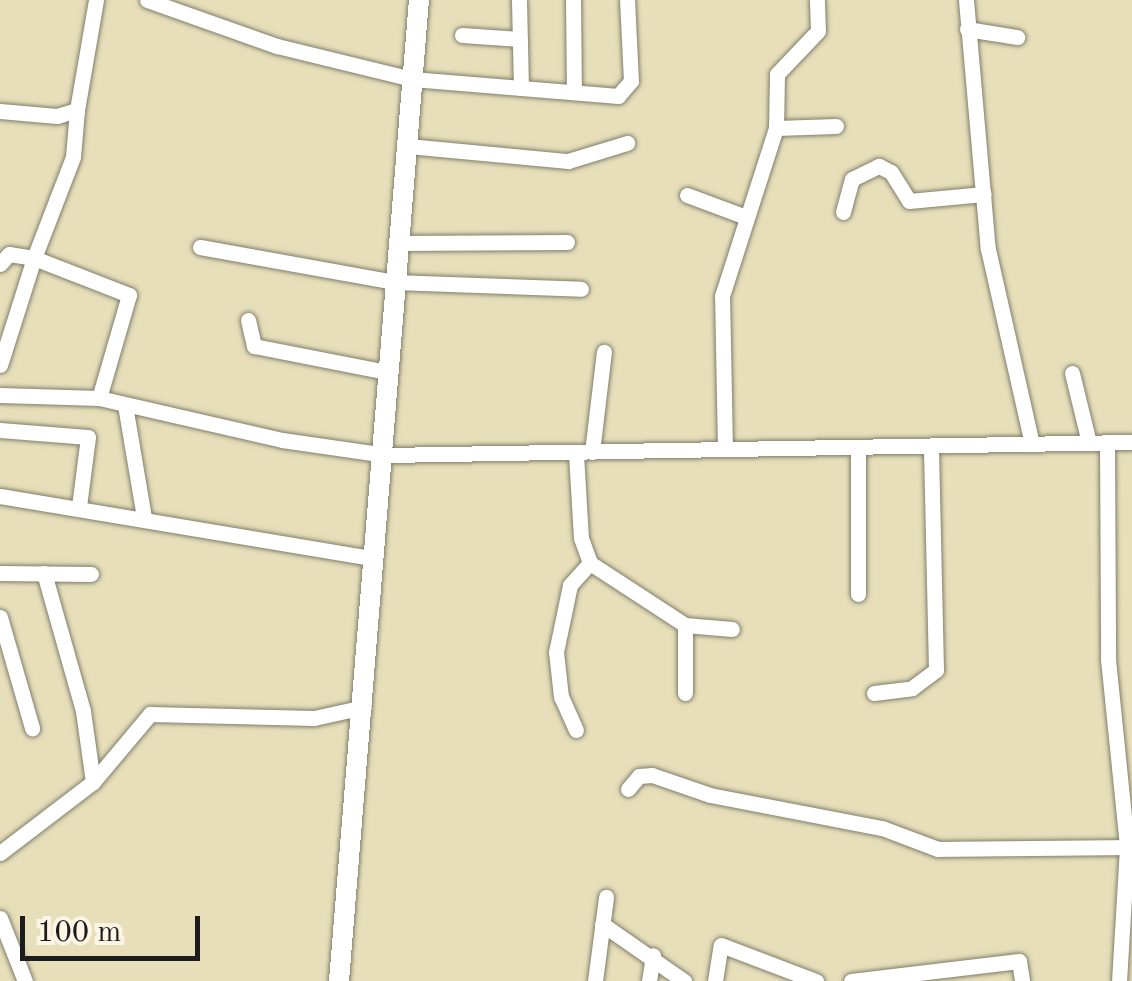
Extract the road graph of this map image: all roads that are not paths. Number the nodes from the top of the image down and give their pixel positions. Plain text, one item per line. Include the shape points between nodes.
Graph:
1 (96, 0) edge
2 (147, 0) edge
3 (419, 0) edge
4 (519, 0) edge
5 (572, 0) edge
6 (627, 0) edge
7 (817, 0) edge
8 (966, 0) edge
9 (967, 29) junction
10 (462, 34) dead end
11 (1018, 37) dead end
12 (520, 38) junction
13 (412, 79) junction
14 (522, 88) junction
15 (574, 92) junction
16 (77, 110) junction
17 (0, 111) edge
18 (836, 126) dead end
19 (776, 128) junction
20 (627, 144) dead end
21 (408, 146) junction
22 (984, 194) junction
23 (686, 196) dead end
24 (843, 212) dead end
25 (746, 217) junction
26 (567, 242) dead end
27 (398, 243) junction
28 (200, 246) dead end
29 (34, 258) junction
30 (0, 264) edge
31 (394, 282) junction
32 (581, 289) dead end
33 (248, 320) dead end
34 (604, 352) dead end
35 (0, 364) edge
36 (387, 372) junction
37 (1072, 373) dead end
38 (0, 395) edge
39 (99, 398) junction
40 (125, 405) junction
41 (0, 430) edge
42 (1132, 442) edge
43 (1088, 443) junction
44 (1106, 443) junction
45 (1032, 444) junction
46 (931, 446) junction
47 (858, 447) junction
48 (725, 450) junction
49 (584, 453) junction
50 (386, 455) junction
51 (0, 496) edge
52 (79, 506) junction
53 (144, 516) junction
54 (375, 559) junction
55 (590, 563) junction
56 (0, 573) edge
57 (44, 573) junction
58 (91, 574) dead end
59 (858, 594) dead end
60 (0, 617) edge
61 (685, 625) junction
62 (732, 629) dead end
63 (684, 692) dead end
64 (874, 693) dead end
65 (364, 707) junction
66 (32, 728) dead end
67 (576, 730) dead end
68 (93, 782) junction
69 (628, 789) dead end
70 (1127, 846) junction
71 (0, 852) edge
72 (1130, 869) edge
73 (606, 897) dead end
74 (0, 918) edge
75 (602, 924) junction
76 (652, 956) junction
77 (24, 981) edge
78 (339, 981) edge
79 (595, 981) edge
80 (649, 981) edge
81 (684, 981) edge
82 (715, 981) edge
83 (816, 981) edge
84 (850, 981) edge
85 (1022, 981) edge
86 (1119, 981) edge

1 - 16 street
2 - 13 street via 277,46
3 - 13 street
4 - 12 street
5 - 15 street
6 - 15 street via 627,92
7 - 19 street via 818,31 776,74
8 - 9 street
9 - 11 street
9 - 22 street
10 - 12 street
12 - 14 street
13 - 14 street
13 - 21 street
14 - 15 street
16 - 17 street via 57,116
16 - 29 street via 73,156
18 - 19 street
19 - 25 street
20 - 21 street via 568,161
21 - 27 street
22 - 24 street via 909,201 891,172 879,166 852,179
22 - 45 street via 998,310
23 - 25 street
25 - 48 street via 722,296
26 - 27 street
27 - 31 street
28 - 31 street
29 - 30 street via 16,252
29 - 35 street
29 - 39 street via 129,295
31 - 32 street
31 - 36 street
33 - 36 street via 254,346
34 - 49 street
36 - 50 street
37 - 43 street
38 - 39 street
39 - 40 street
40 - 50 street
40 - 53 street
41 - 52 street via 88,437
42 - 44 street
43 - 44 street
43 - 45 street
44 - 70 street via 1108,659
45 - 46 street
46 - 47 street
46 - 64 street via 938,661 925,683
47 - 48 street
47 - 59 street
48 - 49 street
49 - 50 street
49 - 55 street via 581,538
50 - 54 street
51 - 52 street
52 - 53 street
53 - 54 street
54 - 65 street
55 - 61 street
55 - 67 street via 570,585 556,652 561,698
56 - 57 street
57 - 58 street
57 - 68 street via 83,711
60 - 66 street
61 - 62 street
61 - 63 street
65 - 68 street via 314,718 159,711 134,727
65 - 78 street
68 - 71 street
69 - 70 street via 639,776 652,775 710,795 882,828 938,849
70 - 72 street
72 - 86 street
73 - 75 street
74 - 77 street
75 - 76 street
75 - 79 street
76 - 80 street
76 - 81 street
82 - 83 street via 721,946
84 - 85 street via 1019,961

